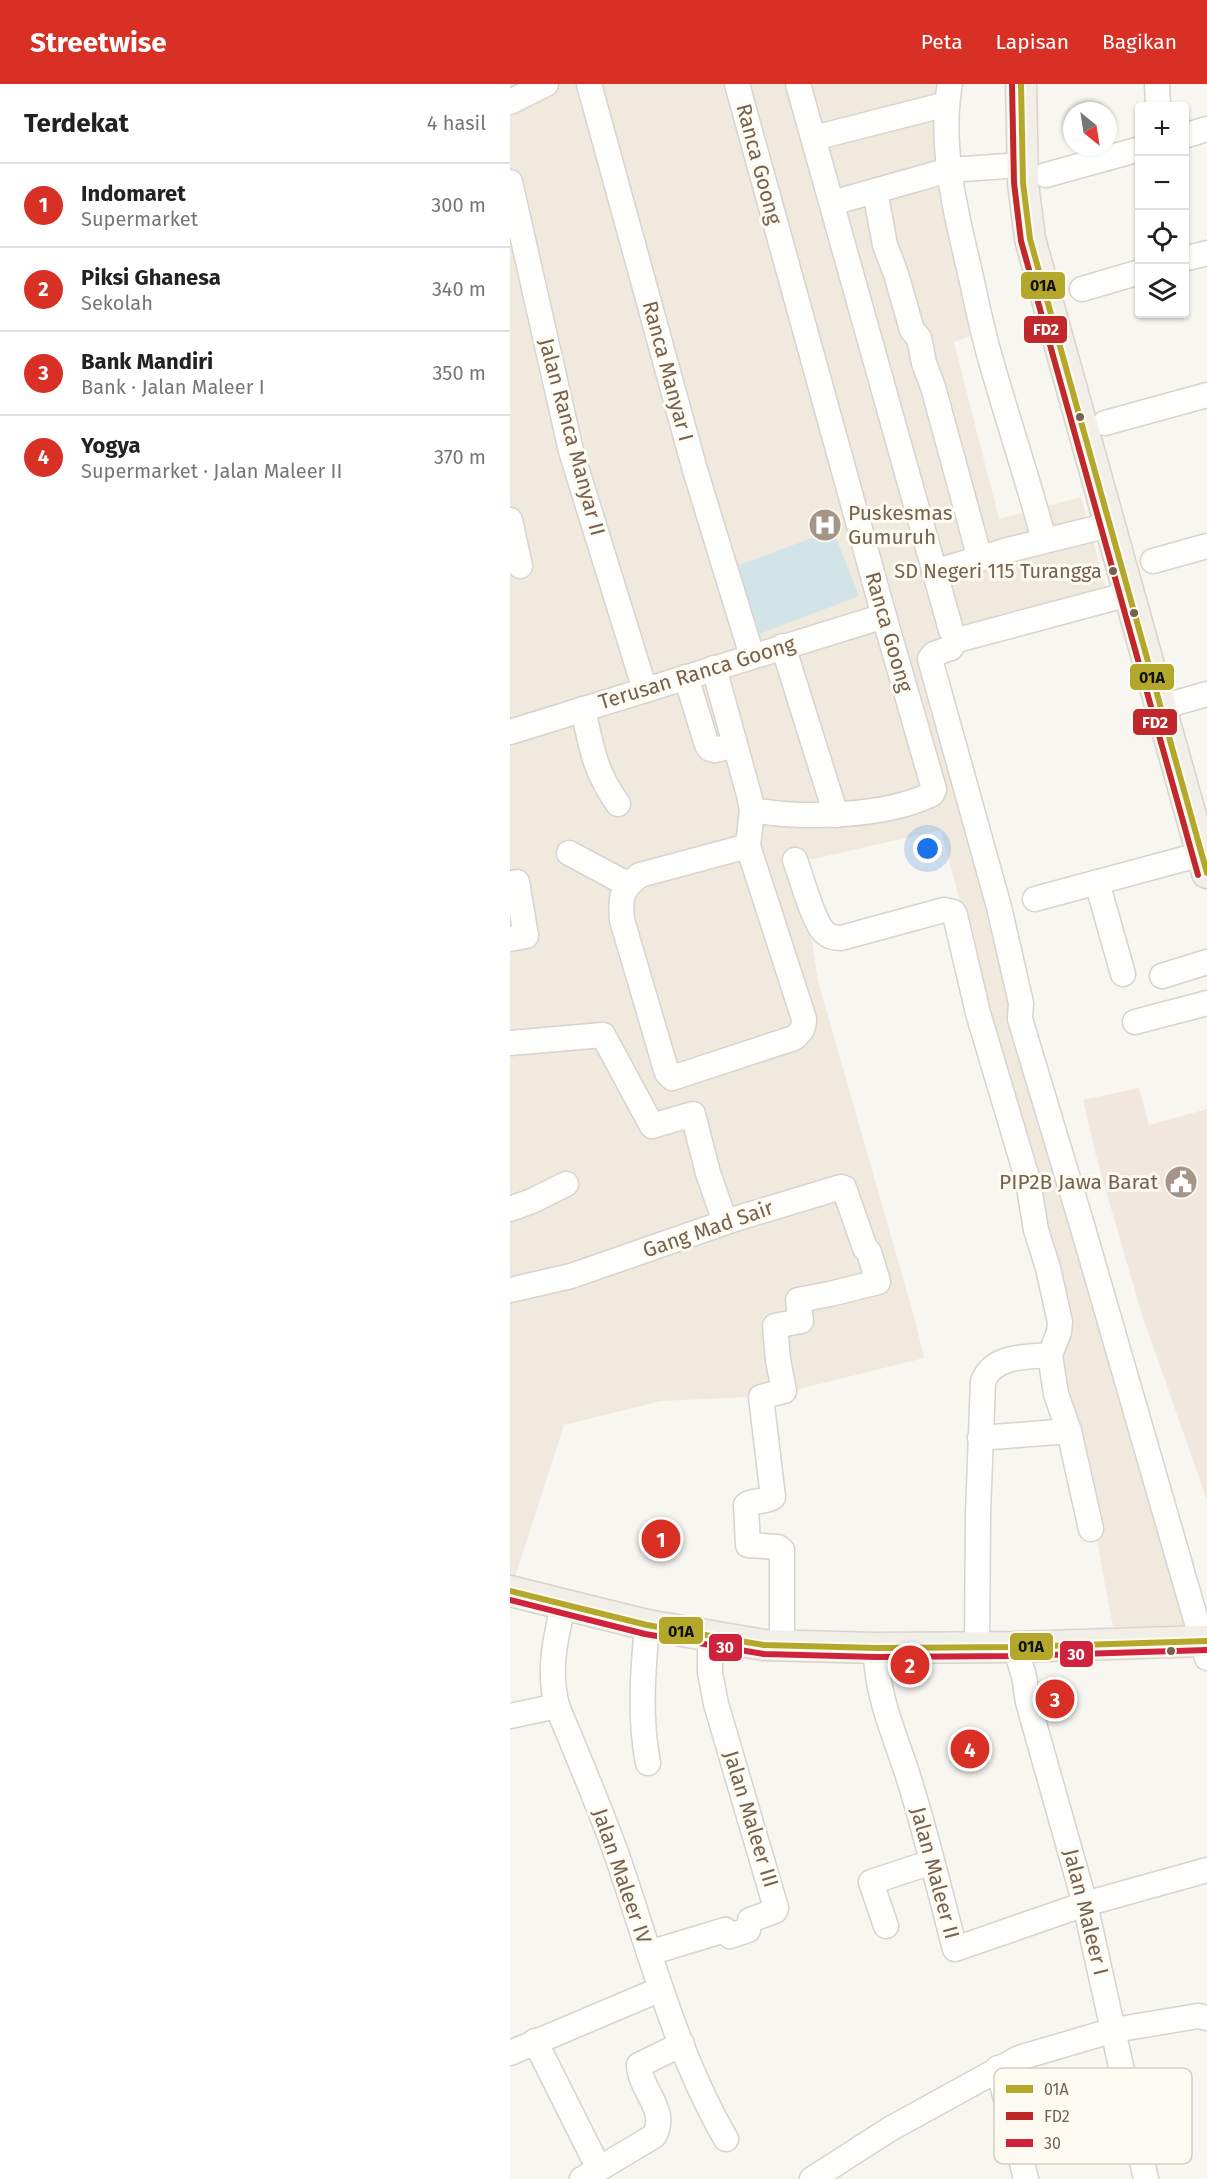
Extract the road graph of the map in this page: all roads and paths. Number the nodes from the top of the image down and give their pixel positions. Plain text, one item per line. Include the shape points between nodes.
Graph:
1 (546, 84) edge
2 (589, 84) edge
3 (737, 84) edge
4 (798, 84) edge
5 (1021, 84) edge
6 (1157, 84) edge
7 (949, 94) edge
8 (510, 102) edge
9 (1158, 102) edge
10 (1207, 129) edge
11 (1189, 135) edge
12 (814, 138) junction
13 (1135, 150) edge
14 (949, 170) junction
15 (1034, 170) junction
16 (510, 182) edge
17 (875, 191) junction
18 (831, 203) junction
19 (1207, 253) edge
20 (1189, 258) edge
21 (1135, 273) edge
22 (1082, 289) dead end
23 (1207, 395) edge
24 (1105, 423) dead end
25 (510, 520) edge
26 (1109, 525) junction
27 (1044, 540) junction
28 (1207, 546) edge
29 (980, 559) junction
30 (1153, 561) dead end
31 (520, 566) dead end
32 (934, 572) junction
33 (1128, 594) junction
34 (884, 616) junction
35 (956, 639) junction
36 (783, 646) junction
37 (752, 656) junction
38 (714, 668) junction
39 (686, 676) junction
40 (645, 690) junction
41 (1207, 693) edge
42 (1161, 707) junction
43 (583, 709) junction
44 (510, 732) edge
45 (735, 745) junction
46 (618, 804) dead end
47 (752, 810) junction
48 (836, 815) junction
49 (748, 846) junction
50 (569, 853) dead end
51 (795, 860) dead end
52 (1204, 863) edge
53 (1097, 882) junction
54 (510, 884) edge
55 (627, 884) junction
56 (1035, 899) dead end
57 (510, 939) edge
58 (1207, 962) edge
59 (1123, 974) dead end
60 (1162, 976) dead end
61 (1207, 1003) edge
62 (1135, 1022) dead end
63 (510, 1043) edge
64 (679, 1076) junction
65 (693, 1114) junction
66 (566, 1184) dead end
67 (510, 1209) edge
68 (725, 1222) junction
69 (510, 1290) edge
70 (1050, 1355) junction
71 (1069, 1431) junction
72 (980, 1438) junction
73 (1091, 1529) dead end
74 (510, 1591) edge
75 (563, 1606) junction
76 (647, 1625) junction
77 (710, 1646) junction
78 (782, 1646) junction
79 (1205, 1646) edge
80 (1015, 1647) junction
81 (876, 1648) junction
82 (977, 1648) junction
83 (557, 1706) junction
84 (510, 1716) edge
85 (648, 1763) dead end
86 (932, 1862) junction
87 (1207, 1870) edge
88 (1085, 1904) junction
89 (886, 1926) dead end
90 (649, 1953) junction
91 (661, 1989) junction
92 (1207, 2018) edge
93 (1114, 2030) junction
94 (535, 2042) junction
95 (682, 2043) junction
96 (510, 2053) edge
97 (998, 2068) edge
98 (1122, 2068) edge
99 (994, 2070) edge
100 (726, 2139) dead end
101 (1022, 2164) edge
102 (1143, 2164) edge
103 (590, 2174) edge
104 (812, 2179) edge
105 (1026, 2179) edge
106 (1146, 2179) edge

1 - 8 street
2 - 37 street, Ranca Manyar I via 695,470
3 - 34 street, Ranca Goong
4 - 12 street
5 - 15 main road
6 - 9 street
7 - 12 street
7 - 14 street
10 - 11 street
12 - 18 street
13 - 15 street
14 - 15 street
14 - 17 street
14 - 27 street via 990,360
15 - 26 main road via 1030,239
16 - 40 street, Jalan Ranca Manyar II via 572,450
17 - 18 street
17 - 29 street via 885,245 912,330 919,338
18 - 32 street
19 - 20 street
21 - 22 street
23 - 24 street
25 - 31 street
26 - 27 street
26 - 33 main road
27 - 29 street
28 - 30 street
29 - 32 street
32 - 35 street
33 - 35 street
33 - 42 main road
34 - 36 street, Terusan Ranca Goong
34 - 48 street, Ranca Goong via 934,792 897,805
35 - 79 street via 951,648 930,659 999,907 1021,1003 1020,1019
36 - 37 street, Terusan Ranca Goong
36 - 48 street
37 - 38 street, Terusan Ranca Goong
38 - 39 street, Terusan Ranca Goong
38 - 45 street
39 - 40 street, Terusan Ranca Goong
39 - 45 street via 707,745 715,750
40 - 43 street, Terusan Ranca Goong
41 - 42 street
42 - 52 main road
43 - 44 street, Terusan Ranca Goong
43 - 46 street via 596,768
45 - 47 street
47 - 48 street, Ranca Goong
47 - 49 street
49 - 55 street via 640,875
49 - 64 street via 804,1027 794,1038
50 - 55 street
51 - 70 street via 821,929 830,936 841,938 945,910 955,915 978,1013 1028,1181 1036,1230 1060,1322
52 - 53 street
53 - 56 street
53 - 59 street
54 - 57 street via 517,882 526,936
55 - 64 street via 621,904 625,931 667,1073 672,1078
58 - 60 street
61 - 62 street
63 - 65 street via 603,1035 652,1126
64 - 65 street
65 - 68 street
66 - 67 street
68 - 69 street, Gang Mad Sair via 571,1276
68 - 78 street, Gang Mad Sair via 841,1187 878,1282 798,1300 801,1321 775,1326 784,1391 761,1396 773,1497 746,1505 748,1545 782,1550
70 - 71 street via 1056,1394
70 - 72 street via 1011,1358 987,1371 981,1390
71 - 72 street
71 - 73 street
72 - 82 street
74 - 75 main road
75 - 76 main road
75 - 83 street, Jalan Maleer IV via 552,1660
76 - 77 main road
76 - 85 street via 643,1736
77 - 78 main road
77 - 90 street, Jalan Maleer III via 716,1704 777,1908 750,1920 748,1930 730,1935 725,1930
78 - 81 main road
79 - 80 main road
80 - 82 main road
80 - 88 street, Jalan Maleer I
81 - 82 main road
81 - 86 street, Jalan Maleer II via 881,1692
83 - 84 street
83 - 90 street, Jalan Maleer IV via 615,1849
86 - 88 street, Jalan Maleer II via 955,1949
86 - 89 street via 871,1882
87 - 88 street, Jalan Maleer II
88 - 93 street, Jalan Maleer I
90 - 91 street, Jalan Maleer IV
91 - 94 street
91 - 95 street, Jalan Maleer IV
92 - 93 street via 1198,2016
93 - 97 street
93 - 98 street, Jalan Maleer I
94 - 96 street
94 - 103 street
95 - 100 street, Jalan Maleer IV
95 - 103 street via 639,2065 659,2115 660,2126 654,2136
99 - 104 street via 890,2128
101 - 105 street
102 - 106 street, Jalan Maleer I

